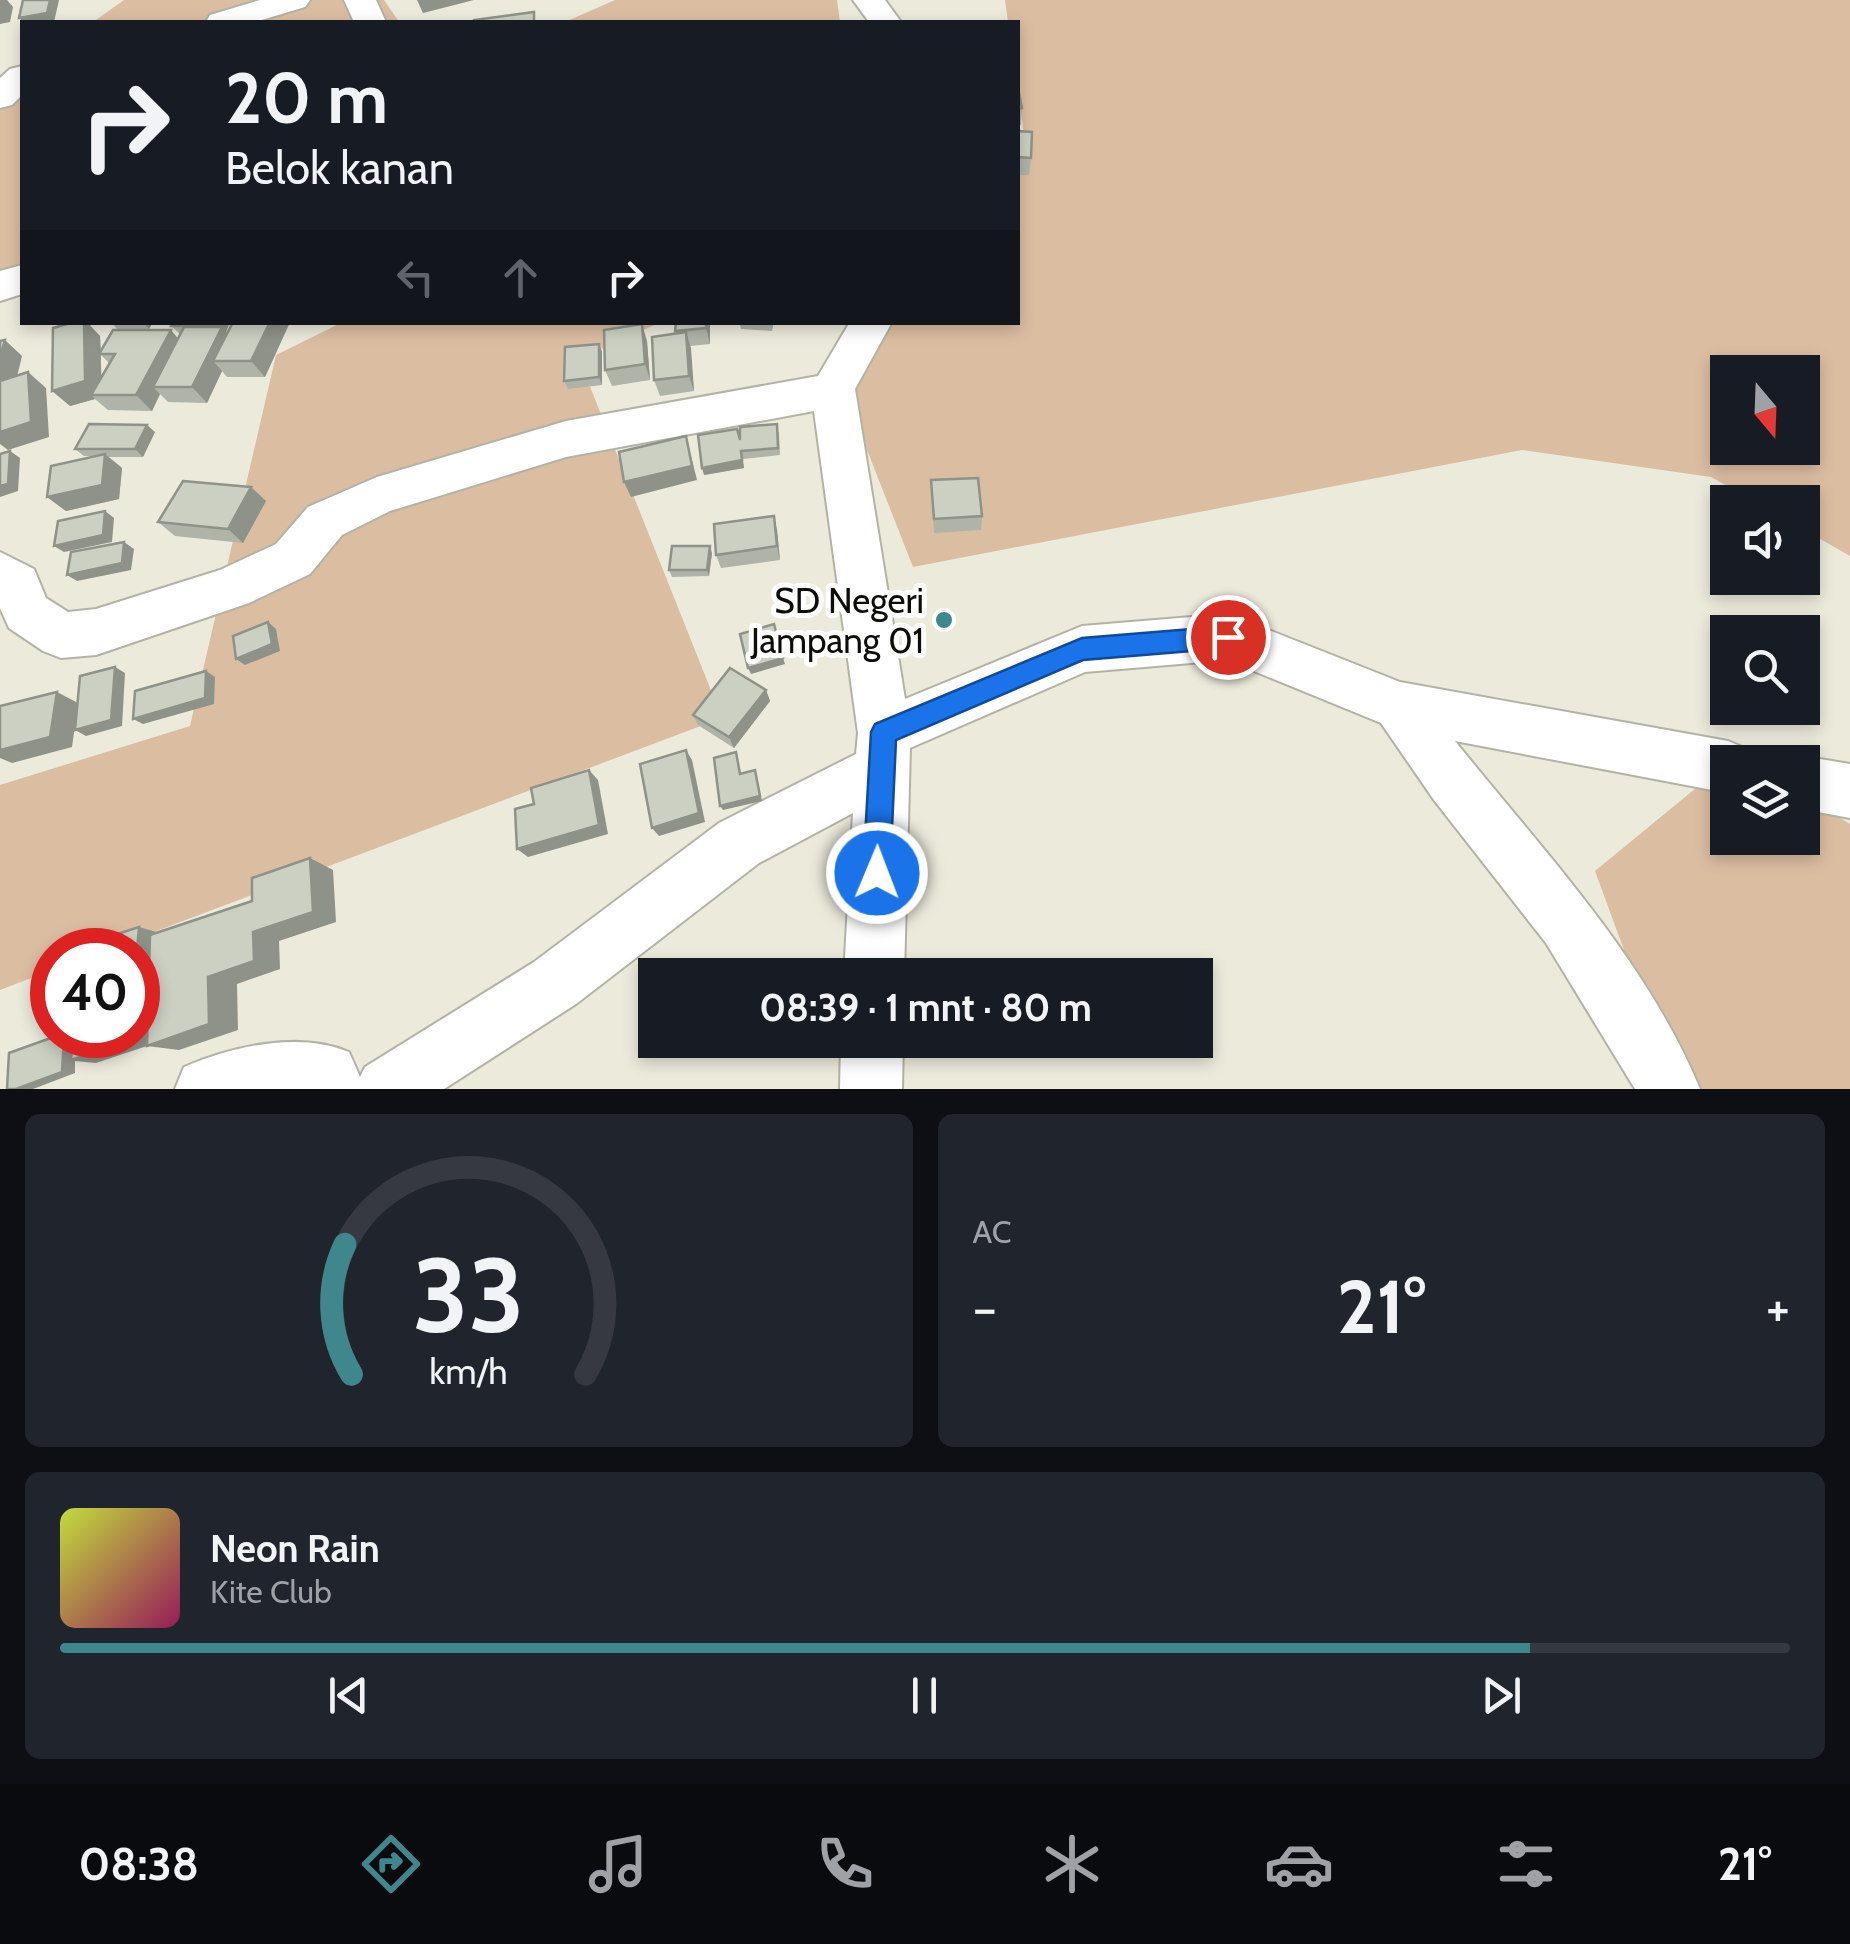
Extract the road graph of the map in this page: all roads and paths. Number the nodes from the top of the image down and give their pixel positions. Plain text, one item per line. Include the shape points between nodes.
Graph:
1 (294, 0) edge
2 (229, 20) edge
3 (20, 79) edge
4 (0, 98) edge
5 (870, 325) edge
6 (833, 388) junction
7 (0, 572) edge
8 (1399, 706) junction
9 (882, 752) junction
10 (1710, 764) edge
11 (1820, 785) edge
12 (1850, 791) edge
13 (875, 958) edge
14 (872, 1058) edge
15 (206, 1089) edge
16 (334, 1089) edge
17 (388, 1089) edge
18 (871, 1089) edge
19 (1669, 1089) edge

1 - 2 street
3 - 4 street
5 - 6 street
6 - 7 street via 566,440 377,496 325,521 293,559 232,588 96,632 61,635 26,612 17,584
6 - 9 street
8 - 9 street via 1228,637 1082,649
8 - 10 street
8 - 19 street via 1433,760 1552,902
9 - 13 street
9 - 17 street via 739,844 556,983
11 - 12 street
14 - 18 street
15 - 16 street via 258,1076 327,1074

